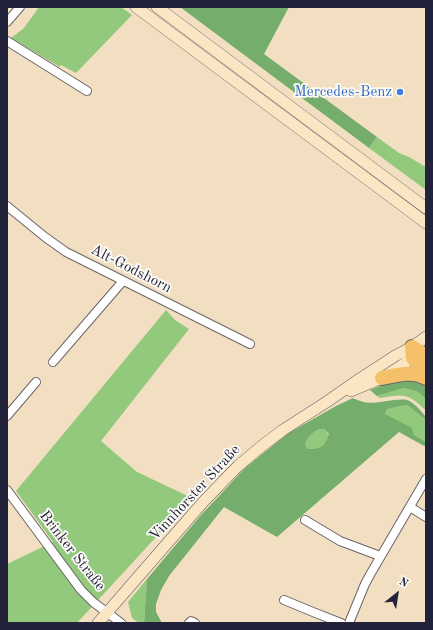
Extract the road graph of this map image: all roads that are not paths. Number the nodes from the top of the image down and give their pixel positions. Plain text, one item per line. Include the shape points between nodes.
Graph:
1 (20, 7) edge
2 (136, 7) edge
3 (157, 7) edge
4 (7, 22) edge
5 (7, 41) edge
6 (87, 91) dead end
7 (7, 206) edge
8 (426, 208) edge
9 (426, 223) edge
10 (123, 280) junction
11 (426, 337) edge
12 (250, 344) dead end
13 (420, 354) edge
14 (54, 362) dead end
15 (426, 376) edge
16 (382, 378) junction
17 (36, 382) dead end
18 (328, 401) junction
19 (7, 416) edge
20 (426, 479) edge
21 (7, 490) edge
22 (410, 507) junction
23 (426, 516) edge
24 (305, 520) dead end
25 (380, 556) junction
26 (284, 600) dead end
27 (107, 613) junction
28 (98, 623) edge
29 (121, 623) edge
30 (189, 623) edge
31 (195, 623) edge
32 (341, 623) edge
33 (350, 623) edge

1 - 4 street
2 - 9 main road
3 - 8 main road
5 - 6 street
7 - 10 street, Alt-Godshorn via 66,252
10 - 12 street, Alt-Godshorn
10 - 14 street
11 - 13 main road, Vinnhorster Straße
13 - 15 highway
13 - 16 main road, Vinnhorster Straße
13 - 18 main road, Vinnhorster Straße via 395,356
15 - 16 highway via 407,373
16 - 18 main road, Vinnhorster Straße
17 - 19 street
18 - 27 main road, Vinnhorster Straße via 263,444 238,466 204,501
20 - 22 street
21 - 27 street, Brinker Straße via 81,590
22 - 23 street
22 - 25 street
24 - 25 street via 340,541
25 - 33 street via 365,584
26 - 32 street
27 - 28 main road, Vinnhorster Straße
27 - 29 street, Brinker Straße
30 - 31 street

